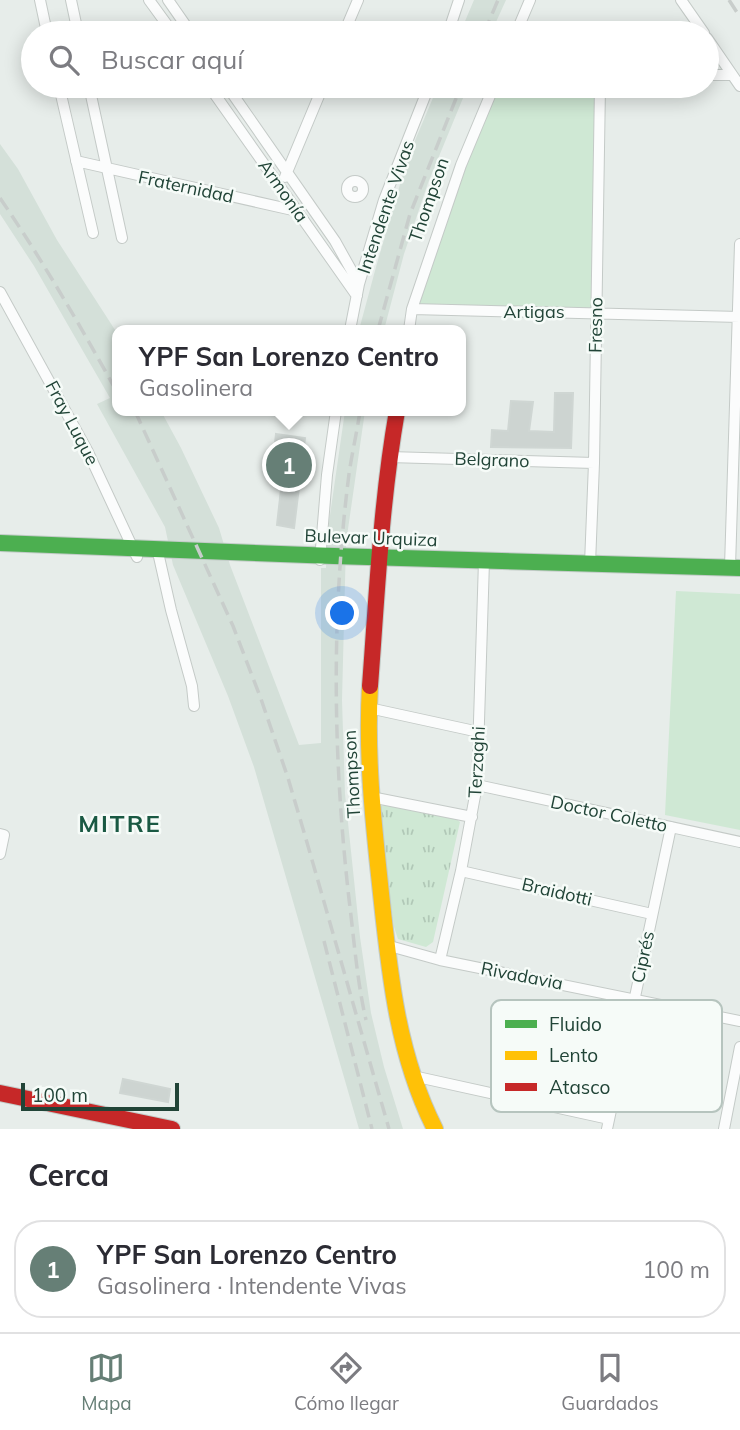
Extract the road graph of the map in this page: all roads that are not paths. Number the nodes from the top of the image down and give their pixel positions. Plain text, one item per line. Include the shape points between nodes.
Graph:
1 (40, 0) edge
2 (71, 0) edge
3 (149, 0) edge
4 (168, 0) edge
5 (358, 0) edge
6 (459, 0) edge
7 (530, 0) edge
8 (681, 0) edge
9 (44, 21) edge
10 (75, 21) edge
11 (164, 21) edge
12 (183, 21) edge
13 (349, 21) edge
14 (452, 21) edge
15 (521, 21) edge
16 (696, 21) edge
17 (719, 56) edge
18 (719, 75) edge
19 (731, 75) junction
20 (740, 86) edge
21 (62, 98) edge
22 (92, 98) edge
23 (217, 98) edge
24 (235, 98) edge
25 (318, 98) edge
26 (424, 98) edge
27 (489, 98) edge
28 (600, 98) edge
29 (76, 161) junction
30 (107, 169) junction
31 (287, 172) junction
32 (279, 186) junction
33 (362, 192) dead end
34 (384, 200) junction
35 (297, 211) junction
36 (93, 233) dead end
37 (122, 238) dead end
38 (740, 244) edge
39 (358, 290) junction
40 (0, 292) edge
41 (412, 309) junction
42 (596, 313) junction
43 (739, 317) edge
44 (351, 325) edge
45 (410, 325) edge
46 (335, 416) edge
47 (396, 416) edge
48 (389, 457) junction
49 (594, 463) junction
50 (0, 543) edge
51 (0, 552) edge
52 (135, 552) junction
53 (159, 552) junction
54 (320, 559) junction
55 (379, 561) junction
56 (484, 564) junction
57 (590, 564) junction
58 (737, 570) edge
59 (194, 706) dead end
60 (369, 708) junction
61 (479, 732) junction
62 (477, 785) junction
63 (371, 797) junction
64 (472, 817) junction
65 (671, 827) junction
66 (2, 835) edge
67 (740, 842) edge
68 (0, 854) edge
69 (461, 871) junction
70 (652, 914) junction
71 (386, 945) junction
72 (440, 960) junction
73 (634, 999) junction
74 (639, 1000) edge
75 (722, 1017) edge
76 (740, 1021) edge
77 (740, 1047) edge
78 (413, 1076) junction
79 (0, 1094) edge
80 (491, 1095) edge
81 (559, 1112) edge
82 (608, 1124) edge
83 (172, 1129) edge
84 (435, 1129) edge
85 (724, 1129) edge

1 - 9 street
2 - 10 street
3 - 11 street
4 - 12 street
5 - 13 street
6 - 14 street
7 - 15 street
8 - 16 street
17 - 19 street
18 - 19 street
19 - 20 street
21 - 29 street
22 - 30 street
23 - 32 street, Armonía
24 - 31 street, Armonía
25 - 31 street
26 - 34 street, Intendente Vivas
27 - 41 street, Thompson
28 - 42 street, Fresno
29 - 30 street, Fraternidad
29 - 36 street
30 - 35 street, Fraternidad
30 - 37 street
31 - 32 street
31 - 39 street, Armonía via 335,241
32 - 35 street, Armonía
33 - 34 street
34 - 39 street, Intendente Vivas
35 - 39 street, Armonía
38 - 43 street
39 - 44 street, Intendente Vivas
40 - 52 street, Fray Luque via 88,452
41 - 42 street, Artigas
41 - 45 street, Thompson
42 - 43 street, Artigas
42 - 49 street, Fresno
43 - 58 street
46 - 54 street
47 - 48 main road, Thompson
48 - 49 street, Belgrano
48 - 55 main road, Thompson
49 - 57 street, Fresno
50 - 52 main road, Bulevar Urquiza
51 - 52 main road, Bulevar Urquiza
52 - 53 main road, Bulevar Urquiza
53 - 54 main road, Bulevar Urquiza
53 - 59 street
54 - 55 main road, Bulevar Urquiza
55 - 56 main road, Bulevar Urquiza
55 - 60 main road, Thompson
56 - 57 main road, Bulevar Urquiza
56 - 58 main road, Bulevar Urquiza
56 - 61 street, Terzaghi
57 - 58 main road, Bulevar Urquiza
60 - 61 street
60 - 63 main road, Thompson
61 - 62 street, Terzaghi
62 - 64 street, Terzaghi
62 - 65 street, Doctor Coletto
63 - 64 street
63 - 71 main road, Thompson
64 - 69 street, Terzaghi
65 - 67 street, Doctor Coletto
65 - 70 street, Ciprés
66 - 68 street
69 - 70 street, Braidotti
69 - 72 street, Terzaghi
70 - 73 street, Ciprés
71 - 72 street, Rivadavia
71 - 78 main road, Thompson via 396,1012
72 - 73 street, Rivadavia
73 - 74 street, Rivadavia
75 - 76 street, Rivadavia
77 - 85 street
78 - 80 street
78 - 84 main road, Thompson
79 - 83 main road
81 - 82 street

